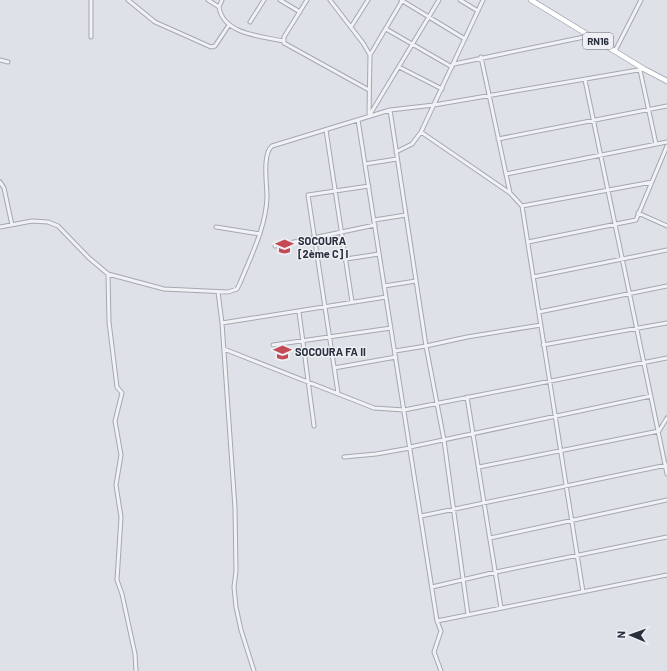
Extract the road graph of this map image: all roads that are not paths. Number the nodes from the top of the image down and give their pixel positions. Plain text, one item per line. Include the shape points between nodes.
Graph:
1 (91, 0) edge
2 (128, 0) edge
3 (208, 0) edge
4 (222, 0) edge
5 (264, 0) edge
6 (280, 0) edge
7 (307, 0) edge
8 (330, 0) edge
9 (368, 0) edge
10 (401, 0) edge
11 (439, 0) edge
12 (460, 0) edge
13 (483, 0) edge
14 (530, 0) edge
15 (641, 0) edge
16 (219, 7) junction
17 (478, 11) junction
18 (300, 12) junction
19 (429, 17) junction
20 (250, 22) dead end
21 (229, 25) junction
22 (352, 27) junction
23 (386, 29) junction
24 (589, 36) junction
25 (91, 37) dead end
26 (465, 39) junction
27 (283, 41) junction
28 (412, 45) junction
29 (615, 50) junction
30 (370, 55) junction
31 (481, 57) junction
32 (0, 60) edge
33 (8, 62) dead end
34 (453, 65) junction
35 (399, 66) junction
36 (642, 70) junction
37 (585, 80) junction
38 (667, 81) edge
39 (442, 89) junction
40 (369, 90) junction
41 (489, 96) junction
42 (434, 105) junction
43 (667, 106) edge
44 (390, 110) junction
45 (649, 110) junction
46 (369, 116) junction
47 (358, 120) junction
48 (594, 121) junction
49 (326, 130) junction
50 (421, 132) junction
51 (498, 139) junction
52 (667, 142) edge
53 (656, 144) junction
54 (667, 146) edge
55 (396, 152) junction
56 (601, 155) junction
57 (397, 159) junction
58 (365, 164) junction
59 (506, 174) junction
60 (0, 182) edge
61 (652, 182) junction
62 (369, 186) junction
63 (608, 190) junction
64 (336, 191) junction
65 (510, 193) junction
66 (522, 206) junction
67 (638, 213) junction
68 (406, 215) junction
69 (374, 220) junction
70 (616, 224) junction
71 (12, 225) junction
72 (375, 225) junction
73 (667, 226) edge
74 (0, 227) edge
75 (216, 227) dead end
76 (342, 230) junction
77 (260, 234) junction
78 (314, 236) junction
79 (528, 242) junction
80 (275, 246) dead end
81 (667, 250) edge
82 (379, 254) junction
83 (346, 259) junction
84 (623, 259) junction
85 (108, 274) junction
86 (533, 277) junction
87 (416, 281) junction
88 (384, 286) junction
89 (667, 286) edge
90 (218, 292) junction
91 (630, 292) junction
92 (386, 297) junction
93 (352, 302) junction
94 (325, 308) junction
95 (299, 312) junction
96 (539, 312) junction
97 (222, 323) junction
98 (667, 323) edge
99 (541, 325) junction
100 (391, 328) junction
101 (637, 329) junction
102 (329, 337) junction
103 (302, 341) junction
104 (273, 345) dead end
105 (544, 345) junction
106 (426, 346) junction
107 (224, 349) junction
108 (394, 351) junction
109 (396, 358) junction
110 (667, 358) edge
111 (644, 362) junction
112 (334, 368) junction
113 (550, 381) junction
114 (309, 382) junction
115 (338, 393) junction
116 (651, 396) junction
117 (467, 397) junction
118 (438, 403) junction
119 (404, 410) junction
120 (555, 416) junction
121 (667, 418) edge
122 (314, 426) dead end
123 (659, 431) junction
124 (473, 434) junction
125 (444, 440) junction
126 (410, 448) junction
127 (560, 451) junction
128 (344, 457) dead end
129 (666, 465) edge
130 (479, 467) junction
131 (667, 474) edge
132 (566, 486) junction
133 (667, 500) edge
134 (484, 503) junction
135 (453, 510) junction
136 (421, 516) junction
137 (572, 521) junction
138 (667, 537) edge
139 (490, 538) junction
140 (577, 556) junction
141 (496, 572) junction
142 (667, 575) edge
143 (462, 579) junction
144 (432, 587) junction
145 (583, 592) junction
146 (501, 608) junction
147 (468, 615) junction
148 (437, 621) junction
149 (136, 671) edge
150 (254, 671) edge
151 (442, 671) edge

1 - 25 street
2 - 21 street via 155,22 211,47 215,46
3 - 16 street
4 - 16 street
5 - 20 street
6 - 18 street
7 - 18 street
8 - 22 street
9 - 22 street
10 - 19 street
10 - 23 street
11 - 19 street
12 - 17 street
13 - 17 street
14 - 24 main road, RN16
15 - 29 street
16 - 21 street via 220,14
17 - 26 street
18 - 27 street
19 - 26 street
19 - 28 street
21 - 27 street via 243,32
22 - 30 street
23 - 28 street
23 - 30 street
24 - 29 main road, RN16
24 - 31 street
26 - 34 street
27 - 40 street
28 - 34 street
28 - 35 street
29 - 36 main road, RN16
30 - 40 street
31 - 34 street
31 - 41 street
32 - 33 street
34 - 39 street
35 - 39 street
35 - 46 street
36 - 37 street
36 - 38 main road, RN16
36 - 45 street
37 - 41 street
37 - 48 street
39 - 42 street
40 - 46 street
41 - 42 street
41 - 51 street
42 - 44 street
42 - 50 street
43 - 45 street
44 - 46 street
44 - 55 street
45 - 48 street
45 - 53 street
46 - 47 street
47 - 49 street
47 - 58 street
48 - 51 street
48 - 56 street
49 - 64 street
49 - 77 street via 269,149 266,172 267,198
50 - 55 street via 412,144
50 - 65 street
51 - 59 street
52 - 53 street
53 - 56 street
54 - 61 street
55 - 57 street
56 - 59 street
56 - 63 street
57 - 58 street
57 - 68 street
58 - 62 street
59 - 65 street
60 - 71 street via 4,188
61 - 63 street
61 - 67 street
62 - 64 street
62 - 69 street
63 - 66 street
63 - 70 street
64 - 76 street
64 - 78 street via 308,195
65 - 66 street
66 - 79 street
67 - 70 street via 636,220
67 - 73 street
68 - 69 street
68 - 87 street
69 - 72 street
70 - 79 street
70 - 84 street
71 - 74 street
71 - 85 street via 32,220 58,226
72 - 76 street
72 - 82 street
75 - 77 street
76 - 78 street
76 - 83 street
77 - 90 street via 237,289
78 - 80 street
78 - 94 street
79 - 86 street
81 - 84 street
82 - 83 street
82 - 88 street
83 - 93 street
84 - 86 street
84 - 91 street
85 - 90 street via 164,289
85 - 149 street via 109,322 117,387 122,393 115,421 121,456 116,485 121,517 117,580 135,654
86 - 96 street
87 - 88 street
87 - 106 street
88 - 92 street
89 - 91 street
90 - 97 street
91 - 96 street
91 - 101 street
92 - 93 street
92 - 100 street
93 - 94 street
94 - 95 street
94 - 102 street
95 - 97 street
95 - 103 street
96 - 99 street
97 - 107 street
98 - 101 street
99 - 105 street
99 - 106 street
100 - 102 street
100 - 108 street
101 - 105 street
101 - 111 street
102 - 103 street
102 - 112 street
103 - 104 street
103 - 114 street
105 - 113 street
106 - 108 street
106 - 118 street
107 - 114 street
107 - 150 street via 235,508 234,587 241,630
108 - 109 street
109 - 112 street
109 - 119 street
110 - 111 street
111 - 113 street
111 - 116 street
112 - 115 street
113 - 117 street
113 - 120 street
114 - 115 street
114 - 122 street
115 - 119 street via 374,408
116 - 120 street
116 - 123 street
117 - 118 street
117 - 124 street
118 - 119 street
118 - 125 street
119 - 126 street
120 - 124 street
120 - 127 street
121 - 123 street
123 - 127 street
123 - 129 street
124 - 125 street
124 - 130 street
125 - 126 street
125 - 135 street
126 - 128 street
126 - 136 street
127 - 130 street
127 - 132 street
129 - 131 street
129 - 132 street
130 - 134 street
132 - 134 street
132 - 137 street
133 - 137 street
134 - 135 street
134 - 139 street
135 - 136 street
135 - 143 street
136 - 144 street
137 - 139 street
137 - 140 street
138 - 140 street
139 - 141 street
140 - 141 street
140 - 145 street
141 - 143 street
141 - 146 street
142 - 145 street
143 - 144 street
143 - 147 street
144 - 148 street
145 - 146 street
146 - 147 street
147 - 148 street
148 - 151 street via 441,631 434,652

